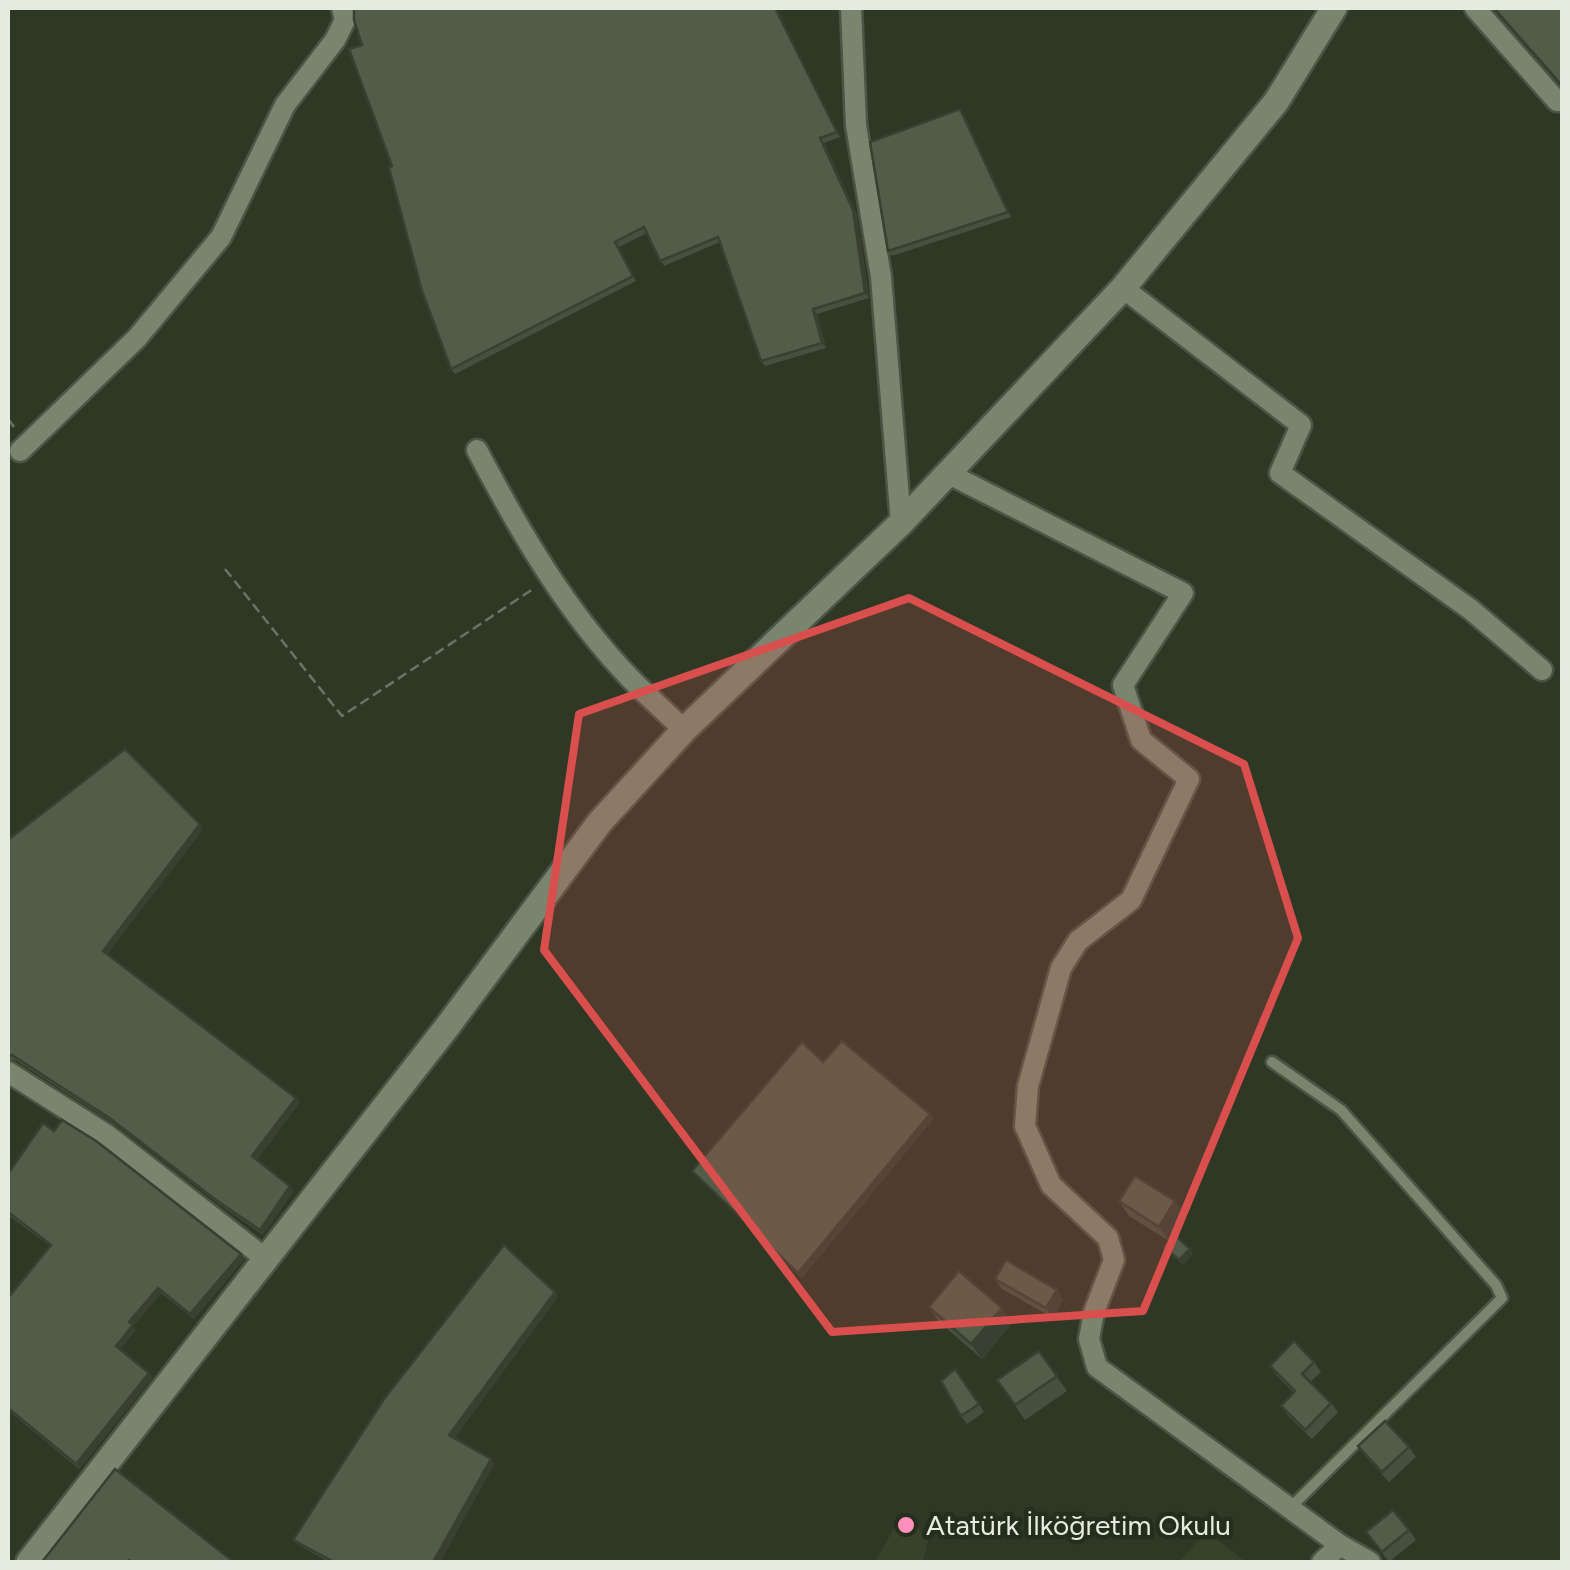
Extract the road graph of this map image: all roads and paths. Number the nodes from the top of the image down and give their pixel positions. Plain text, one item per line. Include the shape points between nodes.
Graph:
1 (342, 8) edge
2 (851, 8) edge
3 (1334, 8) edge
4 (1475, 8) edge
5 (1562, 101) edge
6 (1123, 288) junction
7 (477, 450) dead end
8 (20, 451) dead end
9 (949, 474) junction
10 (901, 523) junction
11 (224, 569) dead end
12 (550, 577) junction
13 (1542, 670) dead end
14 (684, 730) junction
15 (1272, 1062) dead end
16 (8, 1072) edge
17 (266, 1260) junction
18 (1290, 1508) junction
19 (1340, 1545) junction
20 (29, 1562) edge
21 (1322, 1562) edge
22 (1370, 1562) edge

1 - 8 street via 345,20 335,40 285,105 221,237 137,338
2 - 10 street via 856,125 881,277
3 - 6 street via 1276,102
4 - 5 street
6 - 9 street
6 - 13 street via 1301,425 1280,473 1470,609
7 - 12 street
9 - 10 street
9 - 18 street via 1183,594 1123,685 1141,740 1190,779 1131,900 1078,942 1061,968 1028,1086 1025,1126 1051,1185 1108,1238 1114,1260 1089,1339 1097,1366
10 - 14 street
11 - 12 path via 342,716
12 - 14 street via 627,675
14 - 17 street via 600,822
15 - 18 lane via 1341,1110 1502,1298
16 - 17 street via 106,1134
17 - 20 street
18 - 19 street
19 - 21 street
19 - 22 street

